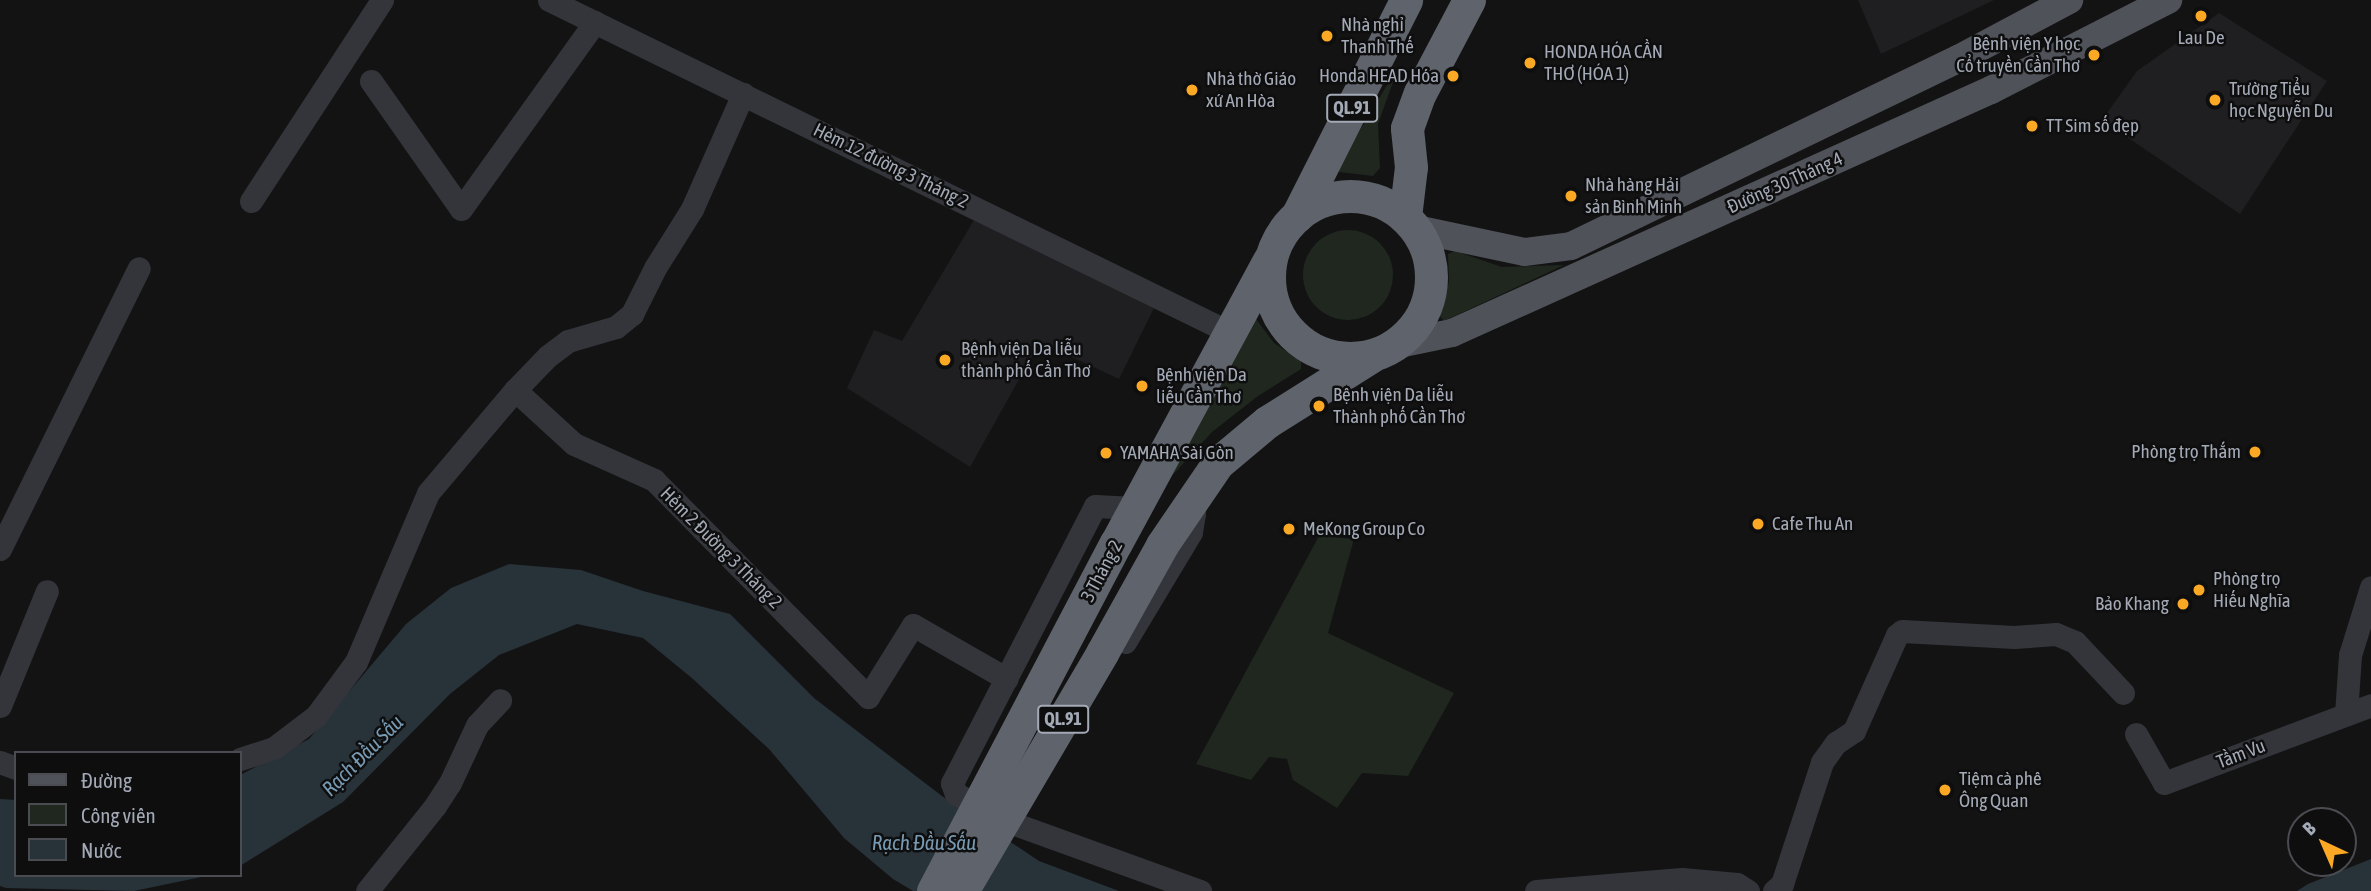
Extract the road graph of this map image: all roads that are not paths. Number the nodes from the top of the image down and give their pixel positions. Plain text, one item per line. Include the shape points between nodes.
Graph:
1 (382, 0) edge
2 (549, 0) edge
3 (1406, 0) edge
4 (1469, 0) edge
5 (2069, 0) edge
6 (2168, 0) edge
7 (595, 22) junction
8 (1975, 51) junction
9 (371, 80) dead end
10 (1991, 90) junction
11 (743, 94) junction
12 (251, 201) dead end
13 (1297, 216) junction
14 (1410, 223) junction
15 (1273, 252) junction
16 (139, 268) dead end
17 (1231, 333) junction
18 (1384, 350) junction
19 (515, 390) junction
20 (1188, 504) junction
21 (1135, 508) junction
22 (0, 549) edge
23 (2371, 587) edge
24 (47, 592) dead end
25 (1007, 679) junction
26 (2123, 693) dead end
27 (500, 700) dead end
28 (2371, 705) edge
29 (0, 706) edge
30 (2346, 714) junction
31 (2136, 734) dead end
32 (242, 758) edge
33 (1014, 824) junction
34 (368, 891) edge
35 (933, 891) edge
36 (962, 891) edge
37 (1200, 891) edge
38 (1536, 891) edge
39 (1748, 891) edge
40 (1774, 891) edge

1 - 12 street
2 - 7 street, Hẻm 12 đường 3 Tháng 2
3 - 13 highway, QL.91
4 - 14 highway, QL.91 via 1420,93 1407,128
5 - 8 main road, Đường 30 Tháng 4
6 - 10 main road, Đường 30 Tháng 4
7 - 9 street via 461,209
7 - 11 street, Hẻm 12 đường 3 Tháng 2
8 - 10 main road
8 - 14 main road, Đường 30 Tháng 4 via 1571,246 1524,251
10 - 18 main road, Đường 30 Tháng 4 via 1452,333
11 - 17 street, Hẻm 12 đường 3 Tháng 2
11 - 19 street via 692,209 632,314 616,327 568,341
13 - 14 highway, QL.91 via 1326,200 1359,196 1380,201
13 - 15 highway, QL.91 via 1282,232
14 - 18 highway, QL.91 via 1426,246 1430,290 1418,321
15 - 17 highway, 3 Tháng 2 / QL.91
15 - 18 highway, QL.91 via 1271,296 1292,334 1330,356 1352,358
16 - 22 street
17 - 21 highway, 3 Tháng 2 / QL.91
18 - 20 highway, 3 Tháng 2 / QL.91 via 1267,422 1218,463
19 - 25 street, Hẻm 2 Đường 3 Tháng 2 via 574,443 654,481 868,696 913,625
19 - 32 street via 428,493 355,662 316,716 274,748
20 - 33 street via 1194,514 1191,532
20 - 36 highway, 3 Tháng 2 / QL.91, bridge
21 - 25 street via 1095,506
21 - 35 highway, 3 Tháng 2 / QL.91, bridge
23 - 30 street via 2350,654
24 - 29 street
25 - 33 street via 953,783 956,794
26 - 40 street via 2075,642 2056,634 2014,637 1902,631 1854,731 1836,743 1822,762 1782,884
27 - 34 street via 477,725 435,806
28 - 30 street, Tầm Vu
30 - 31 street, Tầm Vu via 2164,783
33 - 37 street
38 - 39 street via 1682,879 1737,884

